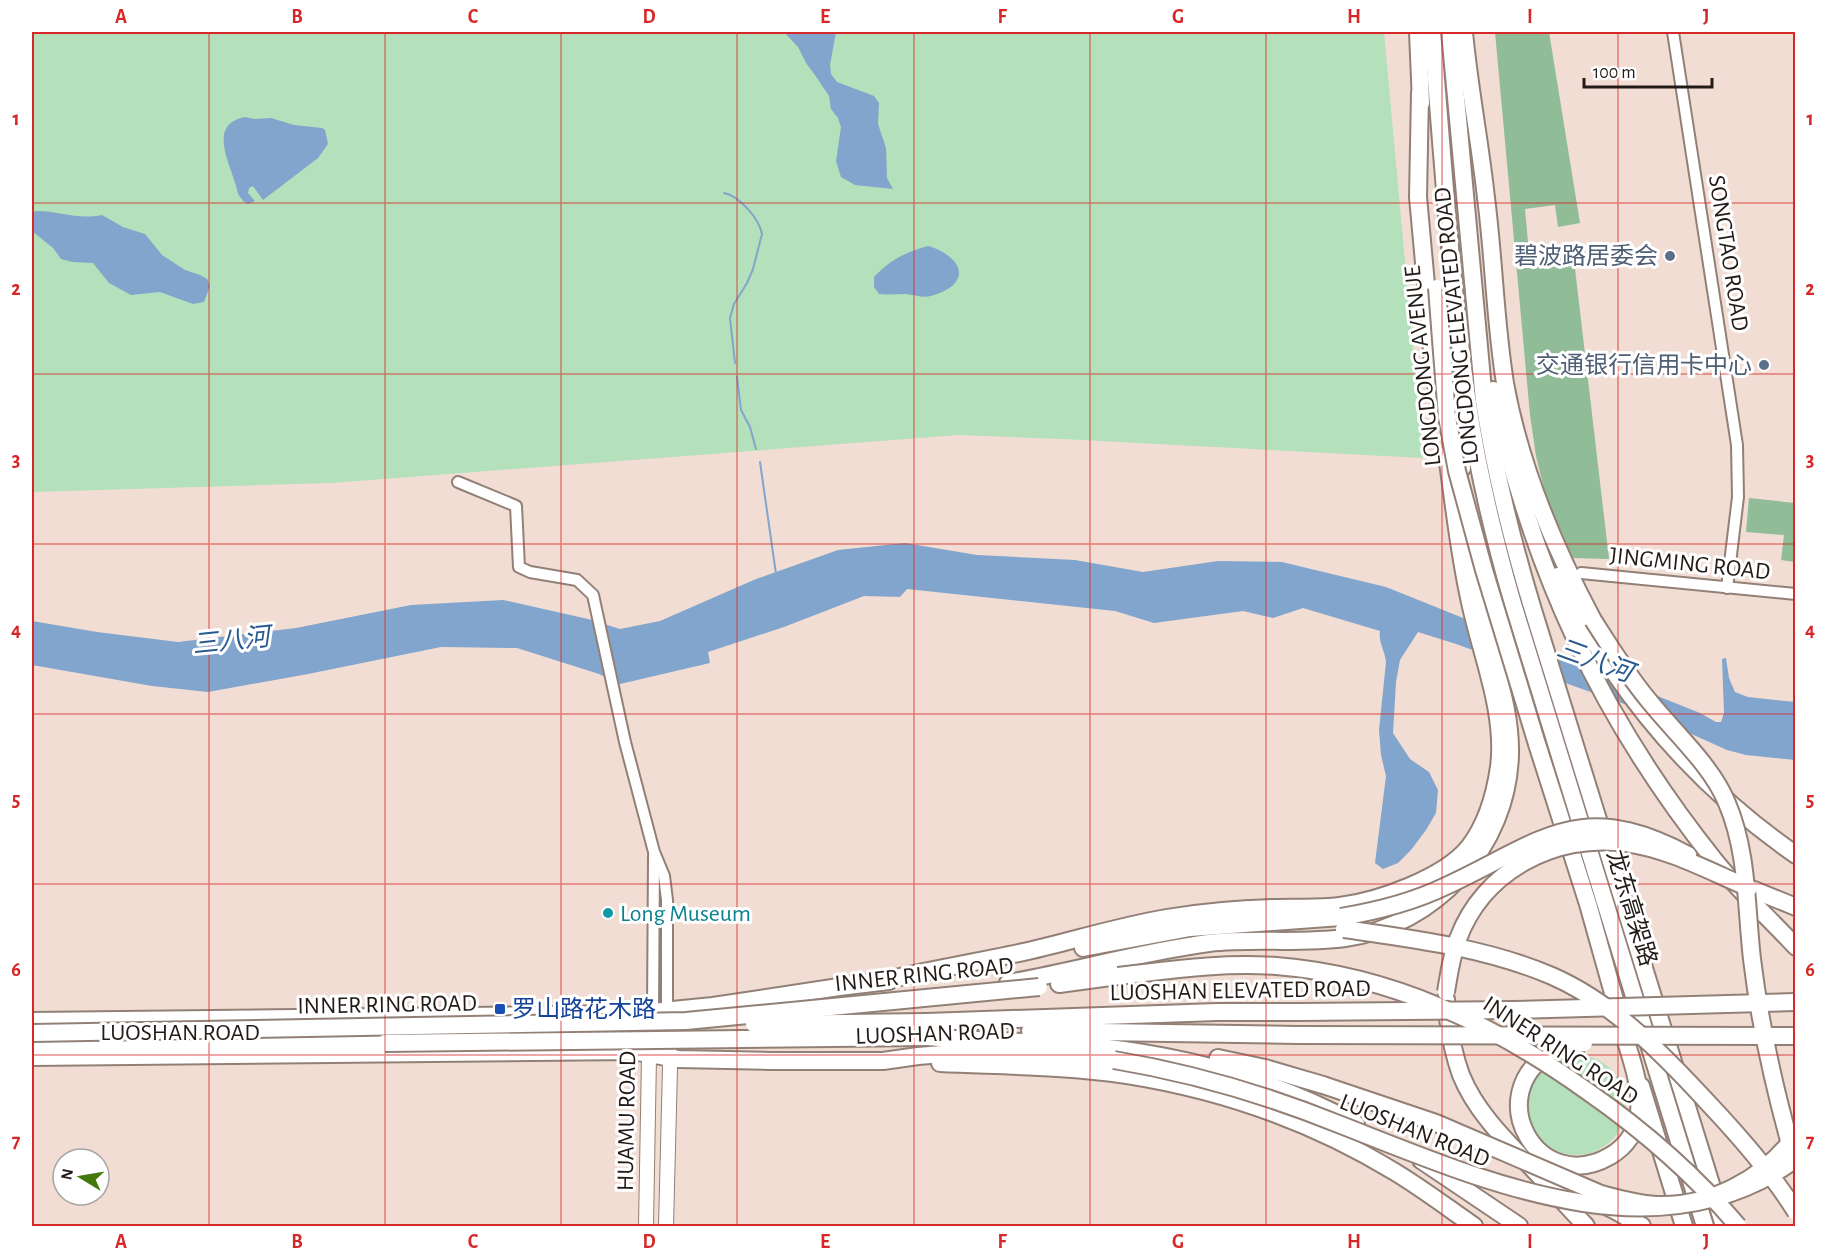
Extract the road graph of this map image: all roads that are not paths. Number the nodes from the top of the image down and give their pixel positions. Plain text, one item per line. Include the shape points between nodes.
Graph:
1 (1418, 32) edge
2 (1432, 32) edge
3 (1450, 32) edge
4 (1464, 32) edge
5 (1674, 32) edge
6 (1420, 93) junction
7 (1468, 235) junction
8 (1456, 316) junction
9 (458, 482) dead end
10 (1581, 573) dead end
11 (1727, 588) junction
12 (1796, 594) edge
13 (1513, 604) joint
14 (1533, 610) joint
15 (1580, 622) junction
16 (1501, 713) junction
17 (1796, 855) edge
18 (1749, 888) junction
19 (1796, 907) edge
20 (1760, 911) junction
21 (1247, 924) junction
22 (1796, 947) edge
23 (1796, 958) edge
24 (878, 982) junction
25 (927, 998) junction
26 (1796, 1002) edge
27 (714, 1006) junction
28 (660, 1011) junction
29 (32, 1021) edge
30 (686, 1021) junction
31 (927, 1029) junction
32 (1623, 1031) junction
33 (1079, 1032) junction
34 (32, 1033) edge
35 (1796, 1035) edge
36 (1707, 1036) junction
37 (32, 1046) edge
38 (669, 1052) junction
39 (649, 1056) junction
40 (32, 1057) edge
41 (883, 1060) junction
42 (1796, 1135) edge
43 (1794, 1160) edge
44 (1534, 1170) junction
45 (1796, 1212) edge
46 (646, 1227) edge
47 (666, 1227) edge
48 (1474, 1227) edge
49 (1519, 1227) edge
50 (1586, 1227) edge
51 (1642, 1227) edge
52 (1684, 1227) edge
53 (1705, 1227) edge
54 (1724, 1227) edge
55 (1738, 1227) edge

1 - 6 main road, LONGDONG AVENUE
2 - 8 main road, LONGDONG ELEVATED ROAD
3 - 7 main road, LONGDONG ELEVATED ROAD
4 - 15 main road via 1486,195 1499,343 1514,425 1568,573
5 - 11 street, SONGTAO ROAD via 1737,445 1738,489
6 - 16 main road via 1418,197 1434,372 1470,602
6 - 32 main road, LONGDONG AVENUE, bridge via 1445,399 1457,471
7 - 14 main road, LONGDONG ELEVATED ROAD via 1491,442 1509,529
7 - 15 main road via 1493,388 1519,494
8 - 13 main road, LONGDONG ELEVATED ROAD via 1480,474
8 - 16 main road via 1464,486 1476,584
9 - 28 street, HUAMU ROAD via 516,507 519,567 577,579 593,595 614,695 654,852 664,876 667,900
10 - 11 street, JINGMING ROAD
11 - 12 street, JINGMING ROAD
13 - 53 main road, 龙东高架路
14 - 54 main road, 龙东高架路
15 - 17 main road via 1624,687 1682,758 1741,814
15 - 20 main road via 1622,729 1677,812
15 - 43 main road, bridge via 1630,676 1716,782 1729,807 1741,852 1762,1024
16 - 24 main road via 1499,763 1492,800 1476,837 1463,854 1408,887 1343,905 1233,909 1156,920
16 - 25 main road, bridge via 1510,743 1509,771 1498,815 1471,864 1427,907 1398,923 1363,935 1328,939 1192,946
18 - 19 main road
18 - 21 main road, bridge via 1644,835 1589,827 1539,839 1446,886 1383,909 1341,918
18 - 44 main road, bridge via 1677,857 1626,843 1600,841 1560,846 1521,863 1487,891 1458,938 1450,963 1446,992 1448,1025 1453,1052 1475,1102
20 - 22 main road
20 - 23 main road
21 - 24 main road via 1165,931 986,969
21 - 45 main road, bridge via 1344,929 1447,945 1528,967 1573,987 1632,1029 1694,1087 1749,1149
24 - 27 main road
25 - 30 main road, INNER RING ROAD, bridge
25 - 55 main road, INNER RING ROAD, bridge via 1222,965 1302,969 1373,983 1462,1016 1525,1049 1578,1084 1668,1153
26 - 31 main road, LUOSHAN ELEVATED ROAD, bridge via 1514,1010 1217,1012
27 - 28 main road
27 - 38 main road
28 - 29 main road, LUOSHAN ROAD
28 - 38 main road, HUAMU ROAD
28 - 39 main road, HUAMU ROAD
30 - 31 main road, LUOSHAN ELEVATED ROAD, bridge
30 - 34 main road, INNER RING ROAD, bridge
31 - 33 main road, LUOSHAN ELEVATED ROAD
31 - 37 main road, INNER RING ROAD, bridge
31 - 49 main road, INNER RING ROAD via 974,1041 1100,1047 1170,1057 1236,1073 1295,1095 1369,1131 1437,1170
32 - 36 main road, bridge via 1637,1086 1639,1112 1630,1138 1598,1162 1575,1165 1553,1160 1535,1148 1519,1114 1522,1085 1540,1059 1567,1045
32 - 52 main road
33 - 36 main road, LUOSHAN ELEVATED ROAD, bridge
33 - 42 main road, bridge via 1229,1060 1323,1085 1436,1123 1601,1194 1628,1201 1656,1205 1716,1196 1745,1183 1774,1160
35 - 36 main road, LUOSHAN ELEVATED ROAD, bridge
38 - 39 main road, LUOSHAN ROAD
38 - 41 main road, LUOSHAN ROAD via 770,1061
38 - 47 main road, HUAMU ROAD
39 - 40 main road, LUOSHAN ROAD via 632,1051
39 - 46 main road, HUAMU ROAD
41 - 43 main road, LUOSHAN ROAD, bridge via 968,1052 1033,1053 1114,1060 1172,1071 1233,1087 1339,1124 1517,1197 1569,1213 1622,1221 1668,1221 1710,1213 1754,1192
41 - 48 main road via 1092,1071 1219,1096 1300,1123 1360,1152
44 - 50 main road
44 - 51 main road

